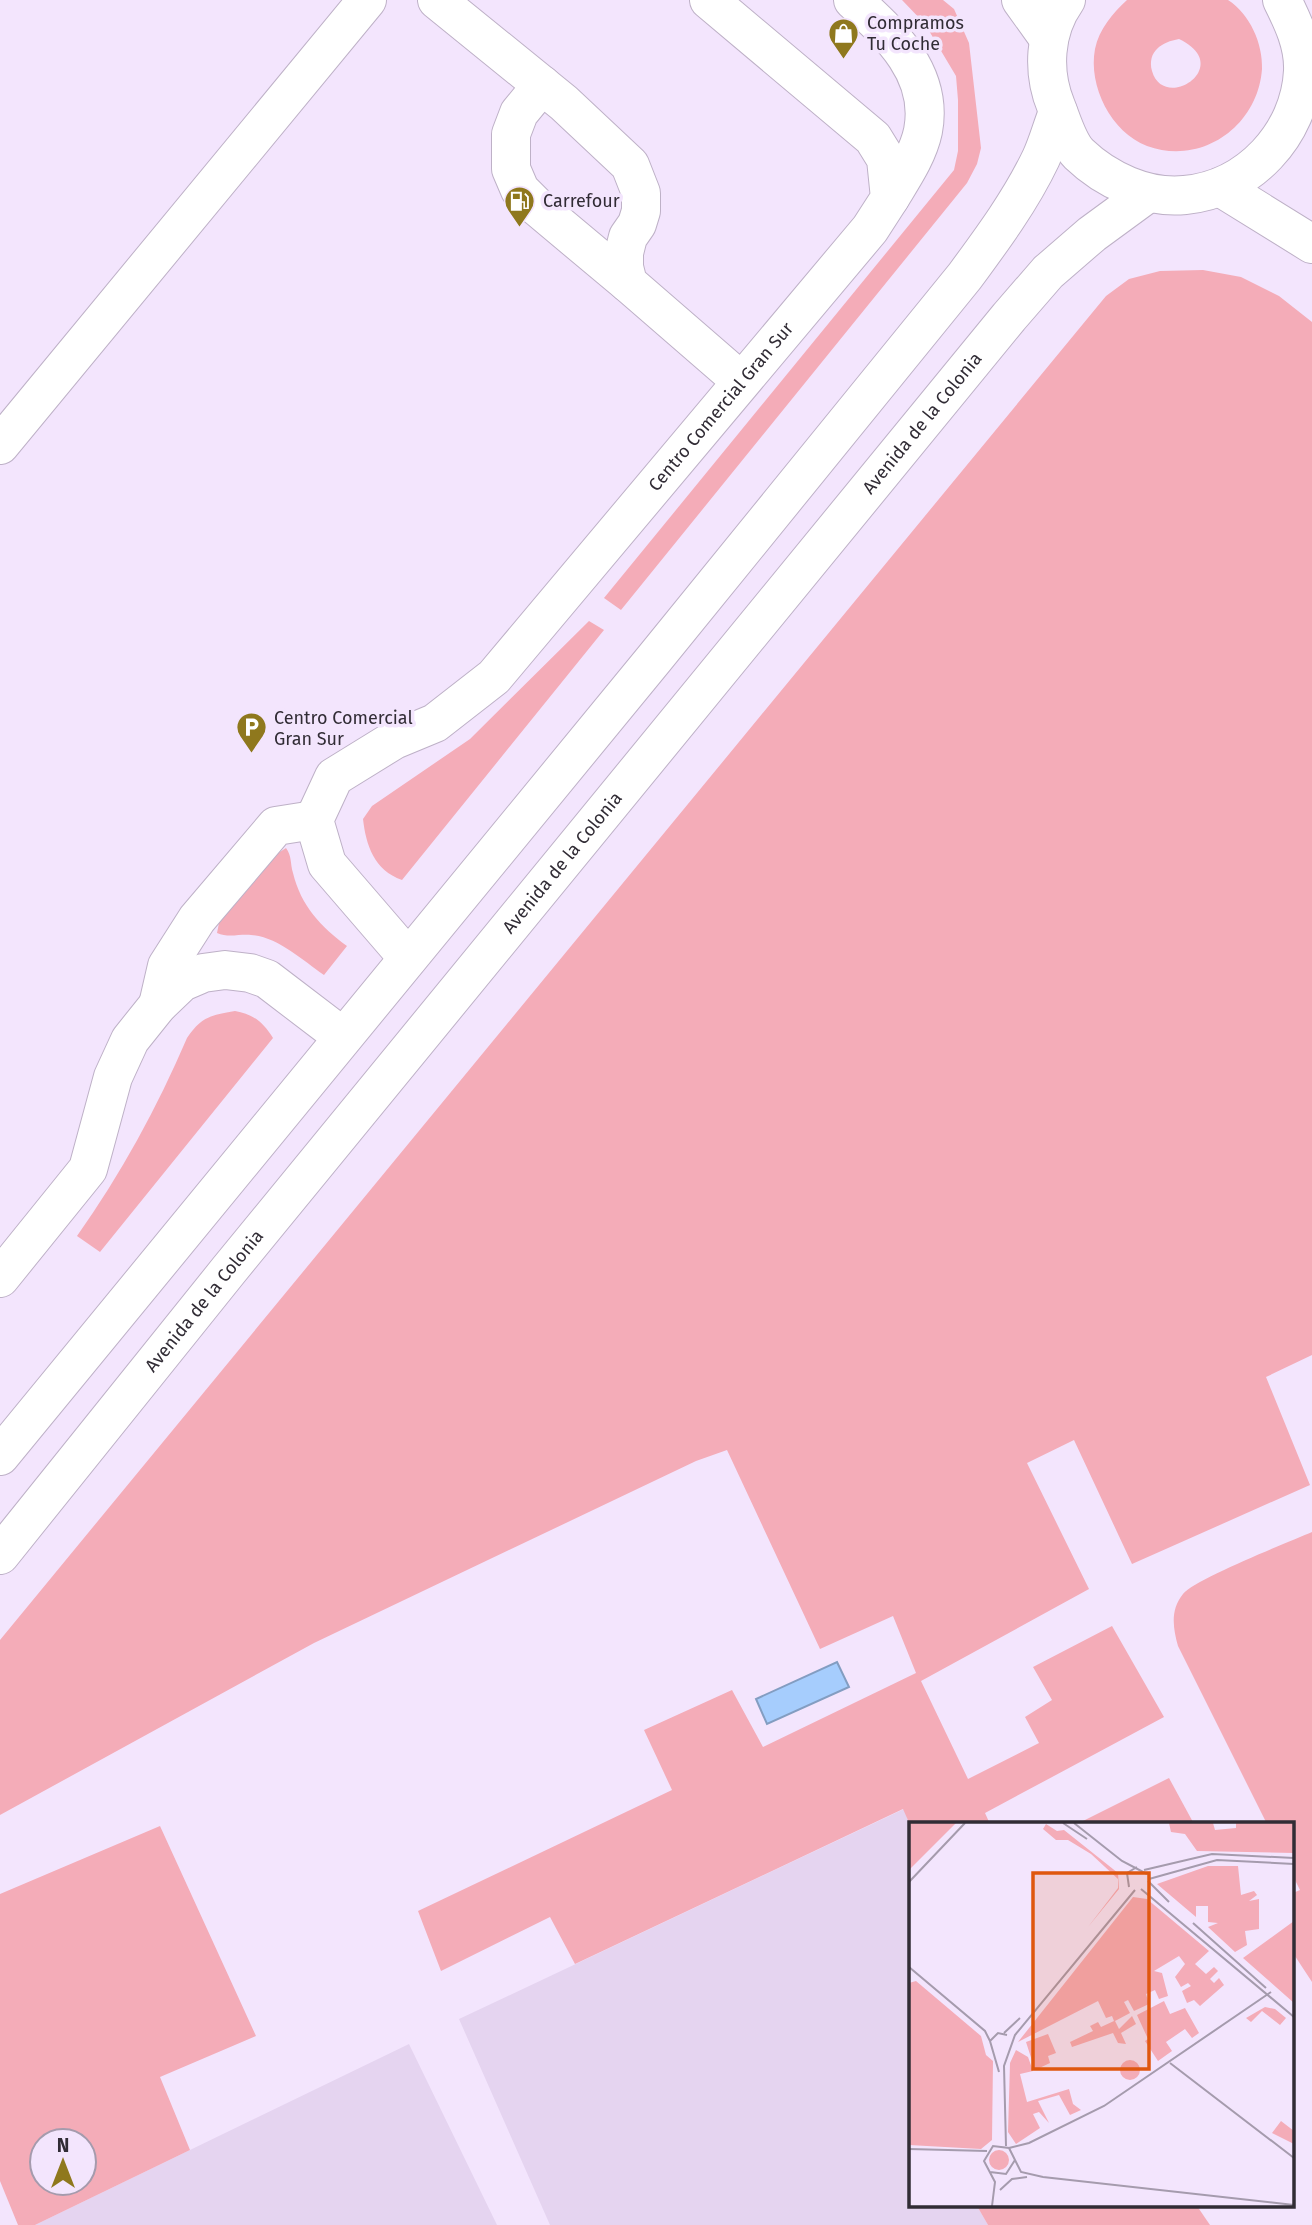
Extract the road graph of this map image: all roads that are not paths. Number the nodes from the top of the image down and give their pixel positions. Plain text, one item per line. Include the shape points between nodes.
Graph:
1 (367, 0) edge
2 (437, 0) edge
3 (709, 0) edge
4 (853, 0) edge
5 (1021, 0) edge
6 (1066, 0) edge
7 (1282, 0) edge
8 (1049, 39) junction
9 (542, 85) junction
10 (1306, 89) edge
11 (1058, 111) junction
12 (1220, 187) junction
13 (1148, 193) junction
14 (890, 198) junction
15 (1312, 244) edge
16 (628, 282) junction
17 (741, 381) junction
18 (0, 445) edge
19 (314, 820) junction
20 (408, 958) junction
21 (158, 1005) junction
22 (343, 1037) junction
23 (0, 1278) edge
24 (0, 1456) edge
25 (0, 1555) edge

1 - 18 main road
2 - 9 main road
3 - 14 main road via 873,138 886,159
4 - 14 main road, Centro Comercial Gran Sur via 907,55 925,106 920,141
5 - 8 main road
6 - 8 main road
7 - 10 main road via 1297,32
8 - 11 main road via 1046,79
9 - 16 main road via 598,133 637,178 641,211 624,253
9 - 16 main road via 519,114 511,134 511,169 520,190
10 - 12 main road via 1282,138 1255,168
11 - 13 main road via 1077,152 1110,178
11 - 20 main road via 1027,186 965,276
12 - 13 main road via 1185,196
12 - 15 main road
13 - 25 main road, Avenida de la Colonia via 1048,272 1009,317
14 - 17 main road, Centro Comercial Gran Sur via 870,229
16 - 17 main road
17 - 19 main road, Centro Comercial Gran Sur via 494,677 435,723 394,740 334,777
19 - 20 main road via 327,864
19 - 21 main road via 276,826 197,919 167,966
20 - 22 main road
21 - 22 main road via 182,982 203,973 250,973 267,979
21 - 23 main road via 130,1040 113,1077 88,1169
22 - 24 main road

